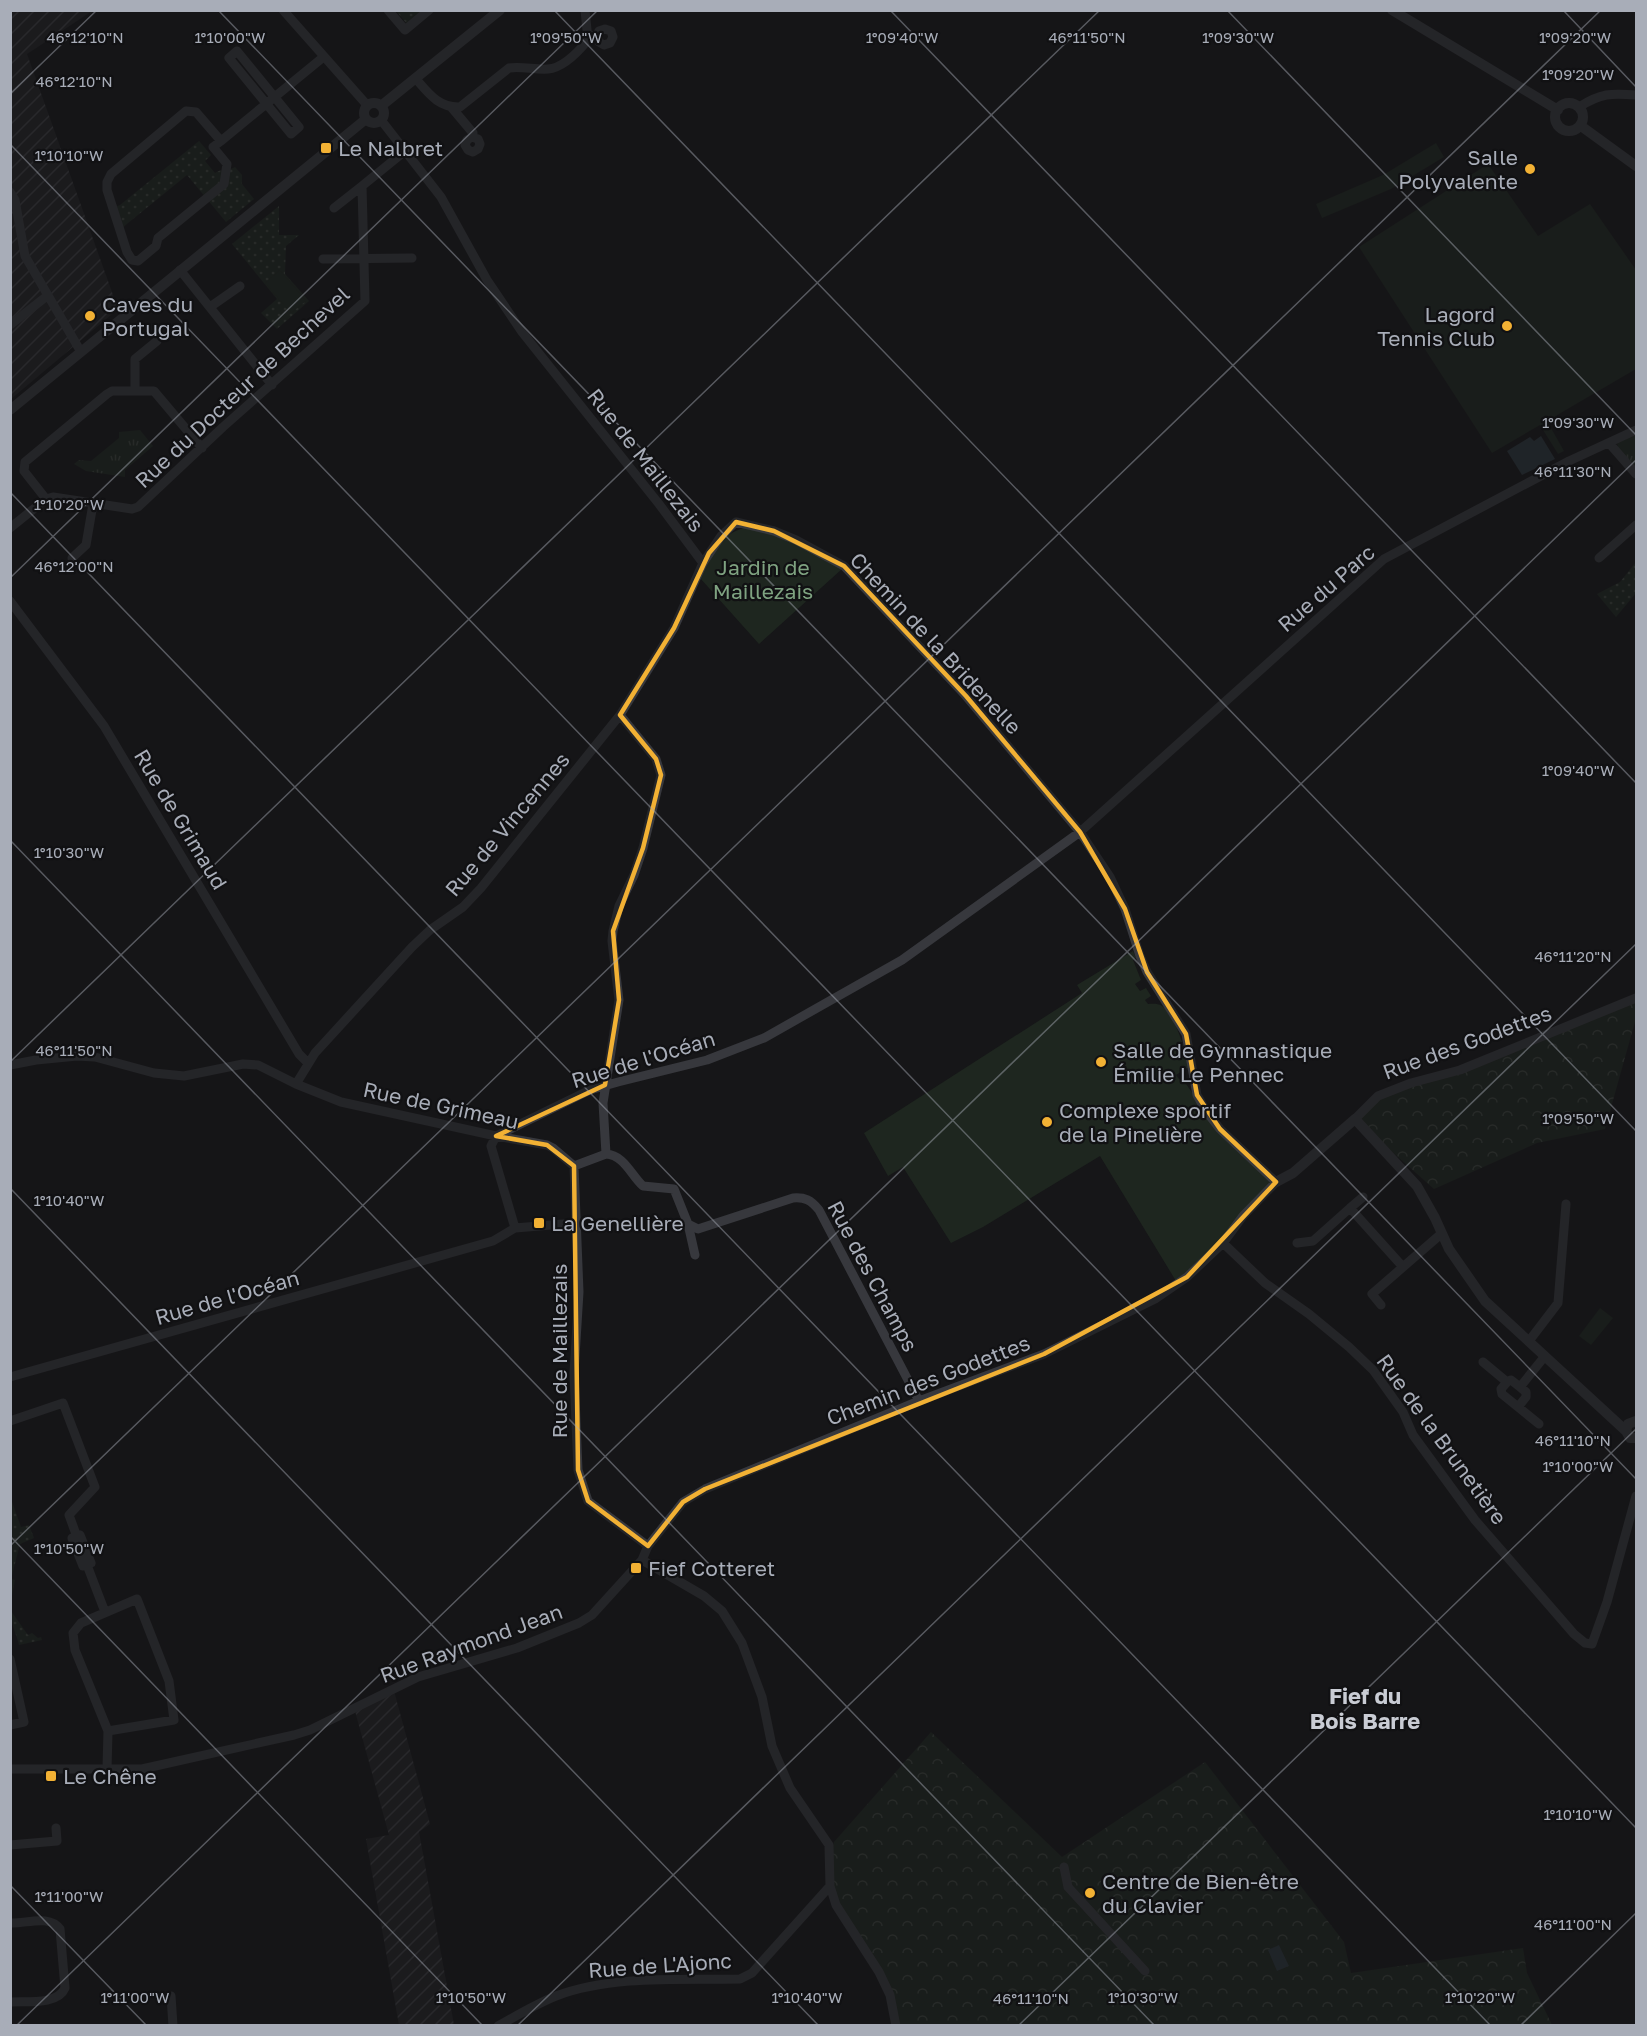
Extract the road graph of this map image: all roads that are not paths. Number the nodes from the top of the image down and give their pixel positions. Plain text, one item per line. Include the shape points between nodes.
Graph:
1 (283, 10) edge
2 (388, 10) edge
3 (429, 10) edge
4 (500, 10) edge
5 (585, 10) edge
6 (1392, 10) edge
7 (324, 57) junction
8 (416, 79) junction
9 (1636, 96) edge
10 (274, 97) junction
11 (266, 104) junction
12 (367, 105) junction
13 (381, 106) junction
14 (1579, 107) junction
15 (457, 110) junction
16 (1558, 110) junction
17 (366, 119) junction
18 (381, 120) junction
19 (1581, 126) junction
20 (472, 137) dead end
21 (221, 141) junction
22 (405, 151) junction
23 (1636, 166) edge
24 (362, 186) junction
25 (10, 192) edge
26 (334, 208) dead end
27 (412, 258) dead end
28 (323, 259) dead end
29 (364, 259) junction
30 (180, 270) junction
31 (240, 286) dead end
32 (47, 296) junction
33 (210, 307) junction
34 (10, 325) edge
35 (157, 341) dead end
36 (81, 352) junction
37 (272, 384) junction
38 (135, 390) junction
39 (10, 410) edge
40 (1636, 430) edge
41 (1609, 443) junction
42 (202, 448) junction
43 (1636, 474) edge
44 (46, 499) junction
45 (93, 504) junction
46 (1636, 525) edge
47 (10, 528) edge
48 (72, 558) dead end
49 (1599, 558) dead end
50 (703, 563) junction
51 (10, 601) edge
52 (620, 715) junction
53 (1080, 832) junction
54 (1636, 998) edge
55 (308, 1063) junction
56 (10, 1065) edge
57 (296, 1084) junction
58 (605, 1085) junction
59 (1355, 1119) junction
60 (496, 1137) junction
61 (606, 1154) junction
62 (574, 1166) junction
63 (1276, 1182) junction
64 (1363, 1197) dead end
65 (1566, 1204) dead end
66 (1350, 1208) junction
67 (576, 1223) junction
68 (688, 1224) junction
69 (515, 1228) junction
70 (1441, 1234) junction
71 (1297, 1243) dead end
72 (1223, 1244) junction
73 (695, 1255) dead end
74 (1403, 1267) junction
75 (1381, 1305) dead end
76 (1529, 1341) junction
77 (1545, 1356) junction
78 (1483, 1362) dead end
79 (10, 1377) edge
80 (1507, 1382) junction
81 (1520, 1387) junction
82 (919, 1401) junction
83 (51, 1407) junction
84 (1518, 1407) junction
85 (67, 1415) junction
86 (10, 1421) edge
87 (1539, 1424) dead end
88 (1633, 1430) edge
89 (1636, 1496) edge
90 (648, 1546) junction
91 (642, 1560) junction
92 (105, 1612) junction
93 (10, 1659) edge
94 (10, 1725) edge
95 (108, 1731) junction
96 (10, 1769) edge
97 (107, 1769) junction
98 (56, 1828) dead end
99 (10, 1845) edge
100 (1064, 1867) dead end
101 (830, 1886) junction
102 (10, 1923) edge
103 (1145, 1971) dead end
104 (171, 1996) dead end
105 (10, 2002) edge
106 (172, 2025) edge
107 (498, 2025) edge
108 (896, 2025) edge

1 - 7 street
2 - 3 street via 405,30
4 - 8 street
5 - 15 street via 593,36 562,63 548,69 509,68
6 - 16 street
7 - 10 street
7 - 12 street
8 - 13 street
8 - 15 street via 433,99
9 - 14 street via 1611,93
10 - 11 street
10 - 11 street via 299,127 291,134
10 - 11 street via 237,51 229,58
11 - 21 street
12 - 13 street
12 - 17 street
13 - 18 street
14 - 16 street via 1568,104
14 - 19 street
15 - 20 street
16 - 19 street via 1556,122 1562,129 1573,131
17 - 18 street via 375,123
17 - 30 street
18 - 22 street, Rue de Maillezais
19 - 23 street
21 - 21 street via 196,112 186,111 111,174 107,190 132,260 138,261 156,246 158,238 224,184 227,164 213,147
22 - 24 street
22 - 50 street, Rue de Maillezais via 441,197 487,280 522,332
24 - 26 street
24 - 29 street, Rue du Docteur de Bechevel
25 - 32 street via 15,200 25,256
27 - 29 street, Rue du Docteur de Bechevel
28 - 29 street, Rue du Docteur de Bechevel
29 - 37 street, Rue du Docteur de Bechevel via 365,301
30 - 33 street
30 - 36 street
31 - 33 street
32 - 34 street
32 - 36 street
33 - 37 street
35 - 38 street via 135,359
36 - 39 street
37 - 42 street, Rue du Docteur de Bechevel
38 - 42 street via 154,391
38 - 44 street via 107,394 25,462 24,471
40 - 41 street, Rue du Parc
41 - 43 street
41 - 53 street, Rue du Parc via 1384,559
42 - 45 street, Rue du Docteur de Bechevel via 138,507
44 - 45 street, Rue du Docteur de Bechevel
44 - 47 street
45 - 48 street via 86,545
46 - 49 street
50 - 52 street, Rue de Maillezais via 674,628
50 - 53 street, Chemin de la Bridenelle via 736,522 774,531 844,566 966,696
51 - 55 street, Rue de Grimaud via 104,726 298,1054
52 - 55 street, Rue de Vincennes via 481,888 412,947
52 - 58 street via 656,759 661,775 643,848 613,931 619,1000
53 - 58 street, Rue de l'Océan via 902,960 764,1038 707,1060
53 - 63 street, Chemin de la Bridenelle via 1125,909 1147,972 1185,1034 1197,1095 1220,1129
54 - 59 street, Rue des Godettes via 1460,1071 1378,1096
55 - 57 street, Rue de Vincennes
56 - 57 street, Rue de Grimeau via 95,1057 154,1073 184,1076 243,1064 258,1065
57 - 60 street, Rue de Grimeau via 341,1102
58 - 60 street, Rue de l'Océan
58 - 61 street
59 - 63 street, Rue des Godettes via 1293,1173
59 - 70 street via 1417,1186
60 - 62 street, Rue de Grimeau via 547,1145
60 - 69 street via 491,1146
61 - 62 street
61 - 68 street via 620,1159 643,1186 674,1189
62 - 67 street, Rue de Maillezais
63 - 72 street, Rue des Godettes
64 - 66 street
65 - 76 street via 1558,1303
66 - 71 street via 1314,1241
66 - 74 street
67 - 69 street
67 - 90 street, Rue de Maillezais via 579,1292 574,1373 578,1470 588,1500
68 - 73 street
68 - 82 street, Rue des Champs via 698,1229 793,1198 803,1197 812,1202
69 - 79 street, Rue de l'Océan via 493,1240
70 - 74 street
70 - 76 street via 1485,1301
72 - 82 street, Chemin des Godettes via 1187,1277 1155,1299 1044,1354
72 - 89 street, Rue de la Brunetière via 1373,1370 1403,1412 1413,1435 1475,1521 1585,1643 1592,1644 1608,1602
74 - 75 street via 1372,1294
76 - 77 street
77 - 81 street
77 - 88 street via 1616,1422
78 - 80 street
80 - 81 street via 1511,1380
80 - 84 street via 1502,1394
81 - 84 street via 1526,1397
82 - 90 street, Chemin des Godettes via 705,1489 683,1502
83 - 85 street
83 - 85 street via 63,1403
83 - 86 street
84 - 87 street
85 - 92 street via 94,1487 69,1515 77,1537 72,1538
90 - 91 street
91 - 97 street, Rue Raymond Jean via 592,1615 561,1632 418,1677 294,1735 142,1769
91 - 101 street via 704,1596 722,1611 742,1642 762,1697 772,1746 790,1788 829,1845
92 - 95 street via 81,1623 74,1633 75,1650
92 - 95 street via 136,1599 169,1681 174,1720
93 - 94 street via 24,1722
95 - 97 street
96 - 97 street, Rue Raymond Jean
98 - 99 street via 57,1841
100 - 103 street via 1068,1887
101 - 107 street, Rue de L'Ajonc via 752,1973 740,1979 599,1985 555,1996
101 - 108 street via 836,1905 890,1995
102 - 105 street via 57,1924 65,1988 56,1998
104 - 106 street

